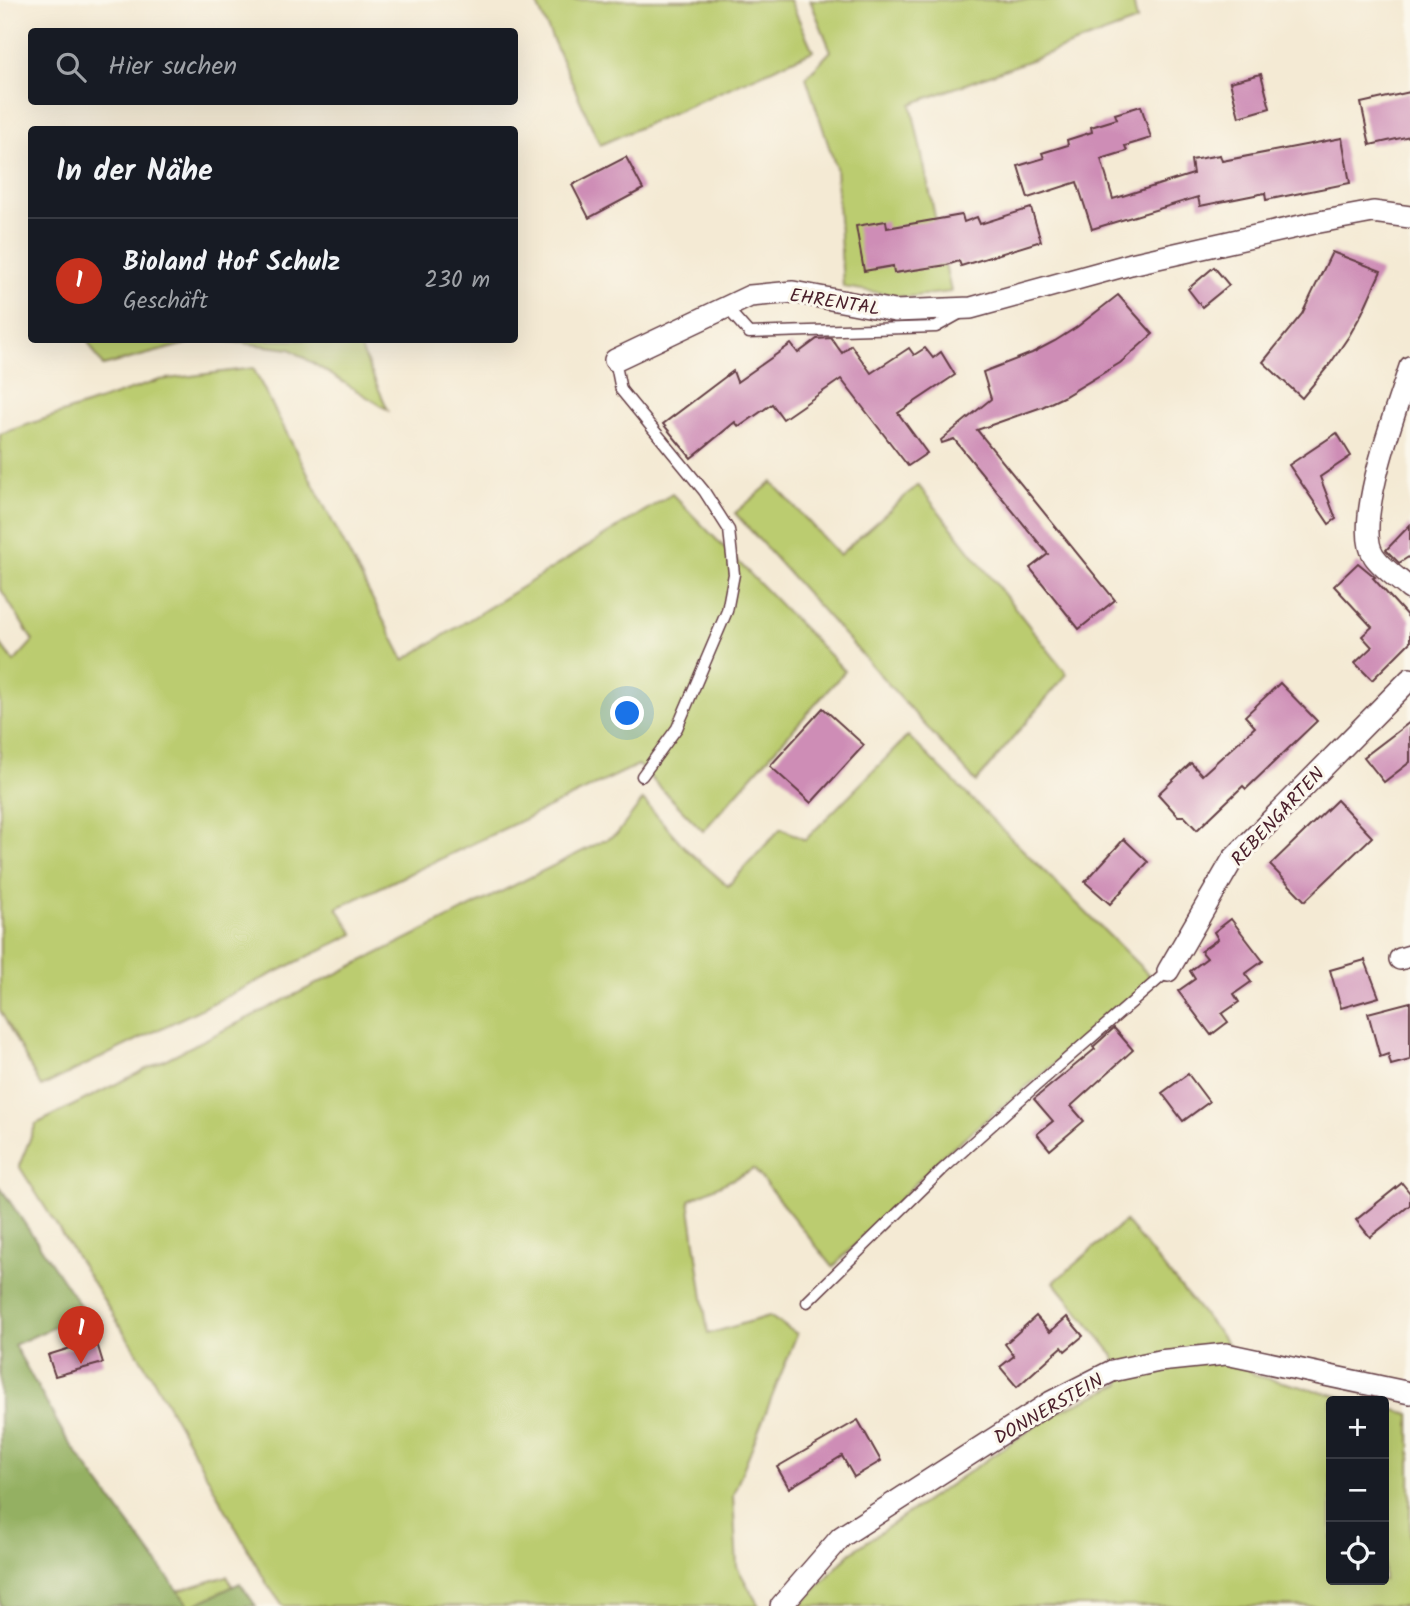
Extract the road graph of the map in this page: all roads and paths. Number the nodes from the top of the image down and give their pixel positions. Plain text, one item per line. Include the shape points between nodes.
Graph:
1 (1410, 217) edge
2 (726, 307) junction
3 (971, 308) junction
4 (615, 360) joint
5 (1410, 367) edge
6 (1410, 589) edge
7 (1410, 678) edge
8 (642, 776) dead end
9 (1168, 971) joint
10 (807, 1301) dead end
11 (1410, 1393) edge
12 (781, 1606) edge

1 - 3 street, EHRENTAL via 1373,212 1314,223 1131,264
2 - 3 street, EHRENTAL via 750,296 793,292 895,310
2 - 3 lane via 749,332 936,327
2 - 4 street, EHRENTAL
4 - 8 lane, EHRENTAL via 621,390 704,491 729,530 734,574 727,611 677,729
5 - 6 street via 1374,483 1368,536 1373,555
7 - 9 street, REBENGARTEN via 1233,859
9 - 10 lane via 942,1170
11 - 12 street, DONNERSTEIN via 1226,1354 1112,1371 1051,1402 841,1537

